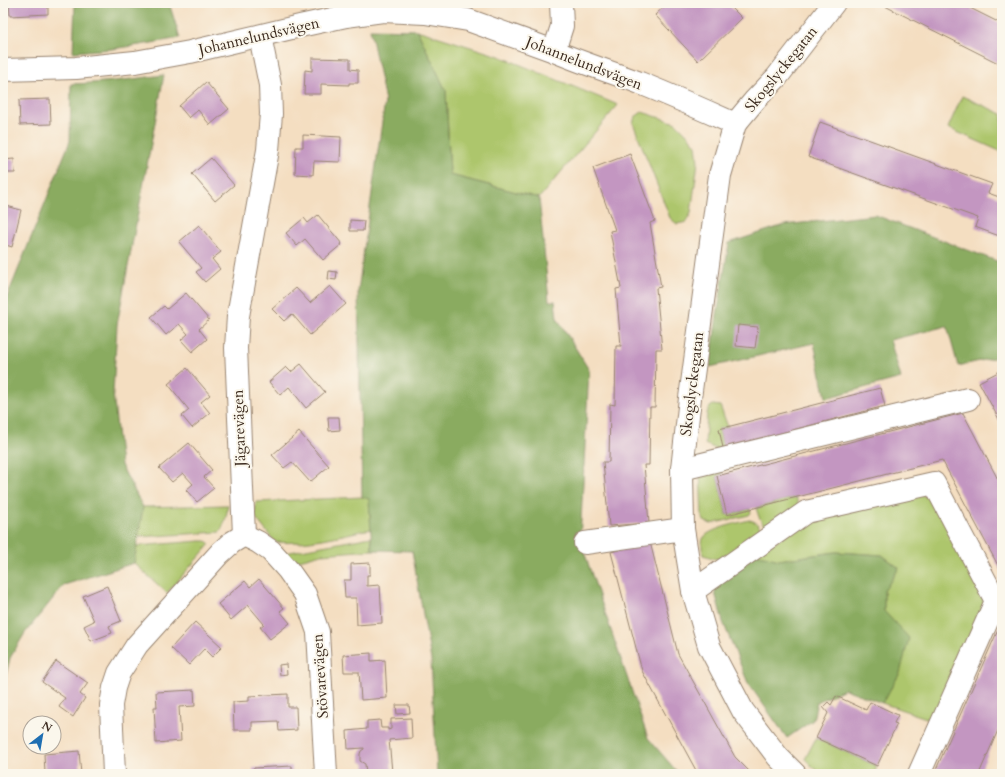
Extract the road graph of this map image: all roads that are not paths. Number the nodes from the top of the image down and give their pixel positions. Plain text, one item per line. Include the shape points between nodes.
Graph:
1 (561, 3) edge
2 (834, 3) edge
3 (469, 12) edge
4 (260, 36) junction
5 (554, 51) junction
6 (3, 70) edge
7 (735, 124) junction
8 (968, 399) dead end
9 (682, 469) junction
10 (682, 529) junction
11 (244, 535) junction
12 (585, 543) dead end
13 (693, 591) junction
14 (114, 774) edge
15 (326, 774) edge
16 (795, 774) edge
17 (919, 774) edge

1 - 5 street via 562,26
2 - 7 street, Skogslyckegatan via 777,77
3 - 4 street, Johannelundsvägen via 425,14 383,11 346,16
3 - 5 street, Johannelundsvägen
4 - 6 street, Johannelundsvägen via 135,62 76,68
4 - 11 street, Jägarevägen via 270,85 271,114 268,150 239,308 236,340
5 - 7 street, Johannelundsvägen
7 - 9 street, Skogslyckegatan via 720,175
8 - 9 street
9 - 10 street, Skogslyckegatan
10 - 12 street
10 - 13 street, Skogslyckegatan
11 - 14 street via 220,553 137,645 119,673 111,705
11 - 15 street, Stövarevägen via 271,551 288,570 305,594 312,614 318,632
13 - 16 street, Skogslyckegatan via 709,646 743,711
13 - 17 street via 806,512 934,483 996,601

